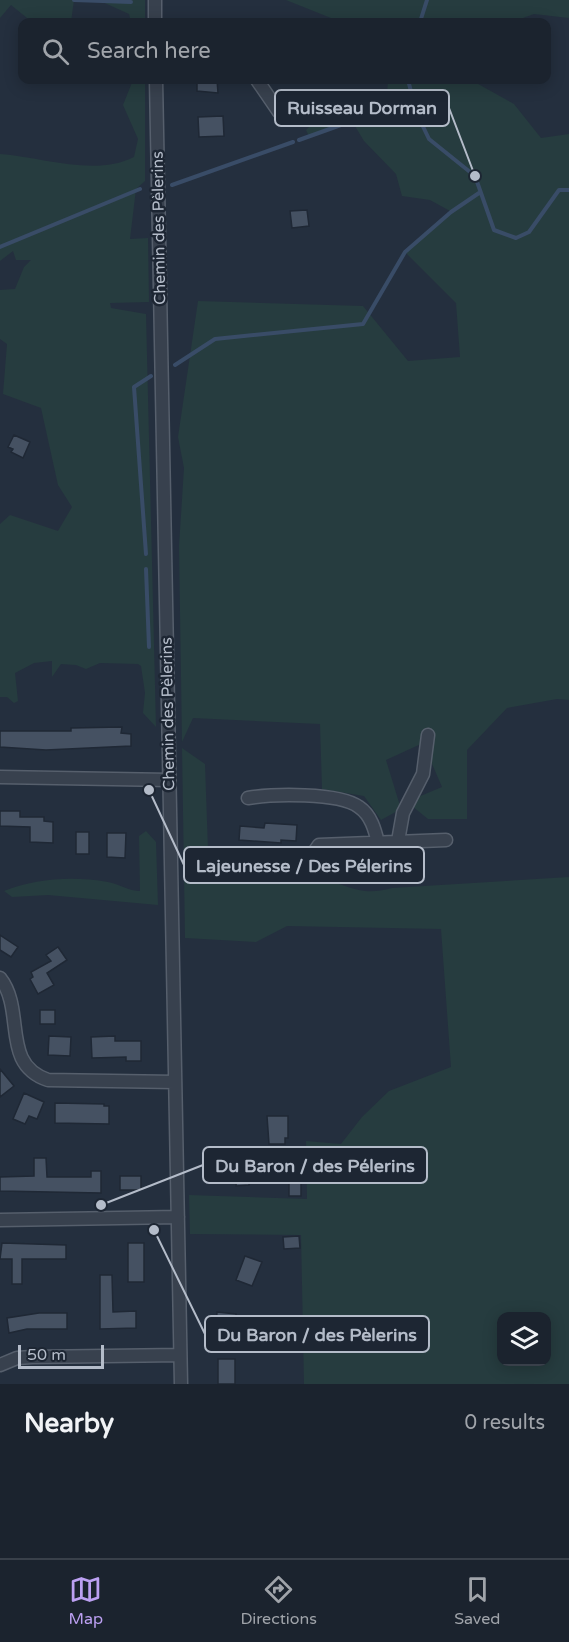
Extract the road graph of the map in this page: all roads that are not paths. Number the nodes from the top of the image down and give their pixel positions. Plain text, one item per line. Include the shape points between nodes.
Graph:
1 (155, 0) edge
2 (155, 18) edge
3 (156, 84) edge
4 (260, 84) edge
5 (279, 112) dead end
6 (428, 735) dead end
7 (0, 777) edge
8 (169, 780) junction
9 (248, 798) dead end
10 (446, 840) dead end
11 (398, 841) junction
12 (378, 843) junction
13 (306, 875) dead end
14 (0, 978) edge
15 (175, 1082) junction
16 (178, 1217) junction
17 (0, 1220) edge
18 (180, 1355) junction
19 (0, 1365) edge
20 (181, 1384) edge

1 - 2 street
3 - 8 street, Chemin des Pèlerins
4 - 5 street
6 - 11 street via 423,774 401,818
7 - 8 street
8 - 15 street, Chemin des Pèlerins
9 - 12 street via 348,801 368,816
10 - 11 street
11 - 12 street
12 - 13 street via 319,845 308,861
14 - 15 street via 11,998 15,1047 28,1069 39,1077
15 - 16 street, Chemin des Pèlerins
16 - 17 street
16 - 18 street, Chemin des Pèlerins
18 - 19 street via 32,1357
18 - 20 street, Chemin des Pèlerins

